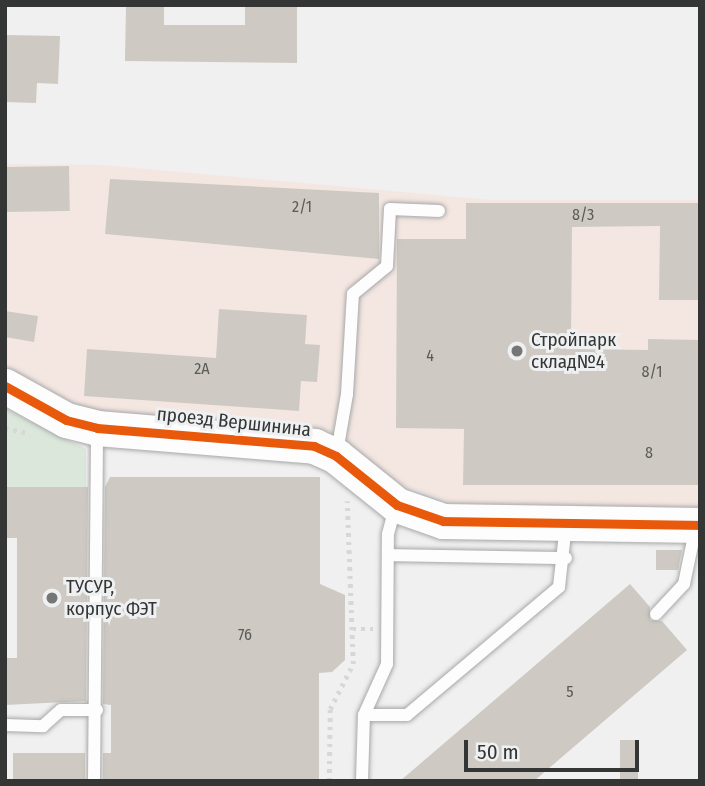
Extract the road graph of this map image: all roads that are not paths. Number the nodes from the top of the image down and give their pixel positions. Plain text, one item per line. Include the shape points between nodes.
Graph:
1 (439, 211) dead end
2 (5, 386) edge
3 (97, 428) junction
4 (336, 456) junction
5 (397, 505) junction
6 (698, 525) edge
7 (566, 541) junction
8 (389, 555) junction
9 (656, 614) dead end
10 (97, 710) junction
11 (363, 715) junction
12 (5, 725) edge
13 (94, 781) edge
14 (362, 781) edge

1 - 4 lane via 390,209 387,266 353,294 347,394
2 - 3 street, проезд Вершинина via 66,420
3 - 4 street, проезд Вершинина via 283,441
3 - 10 lane
4 - 5 street, проезд Вершинина
5 - 7 street, проезд Вершинина via 463,523
5 - 8 lane
6 - 7 street, проезд Вершинина
6 - 9 lane via 688,575
7 - 8 lane
7 - 11 lane via 559,587 407,715
8 - 11 lane via 387,664
10 - 12 lane via 61,710 43,726
10 - 13 lane
11 - 14 lane

